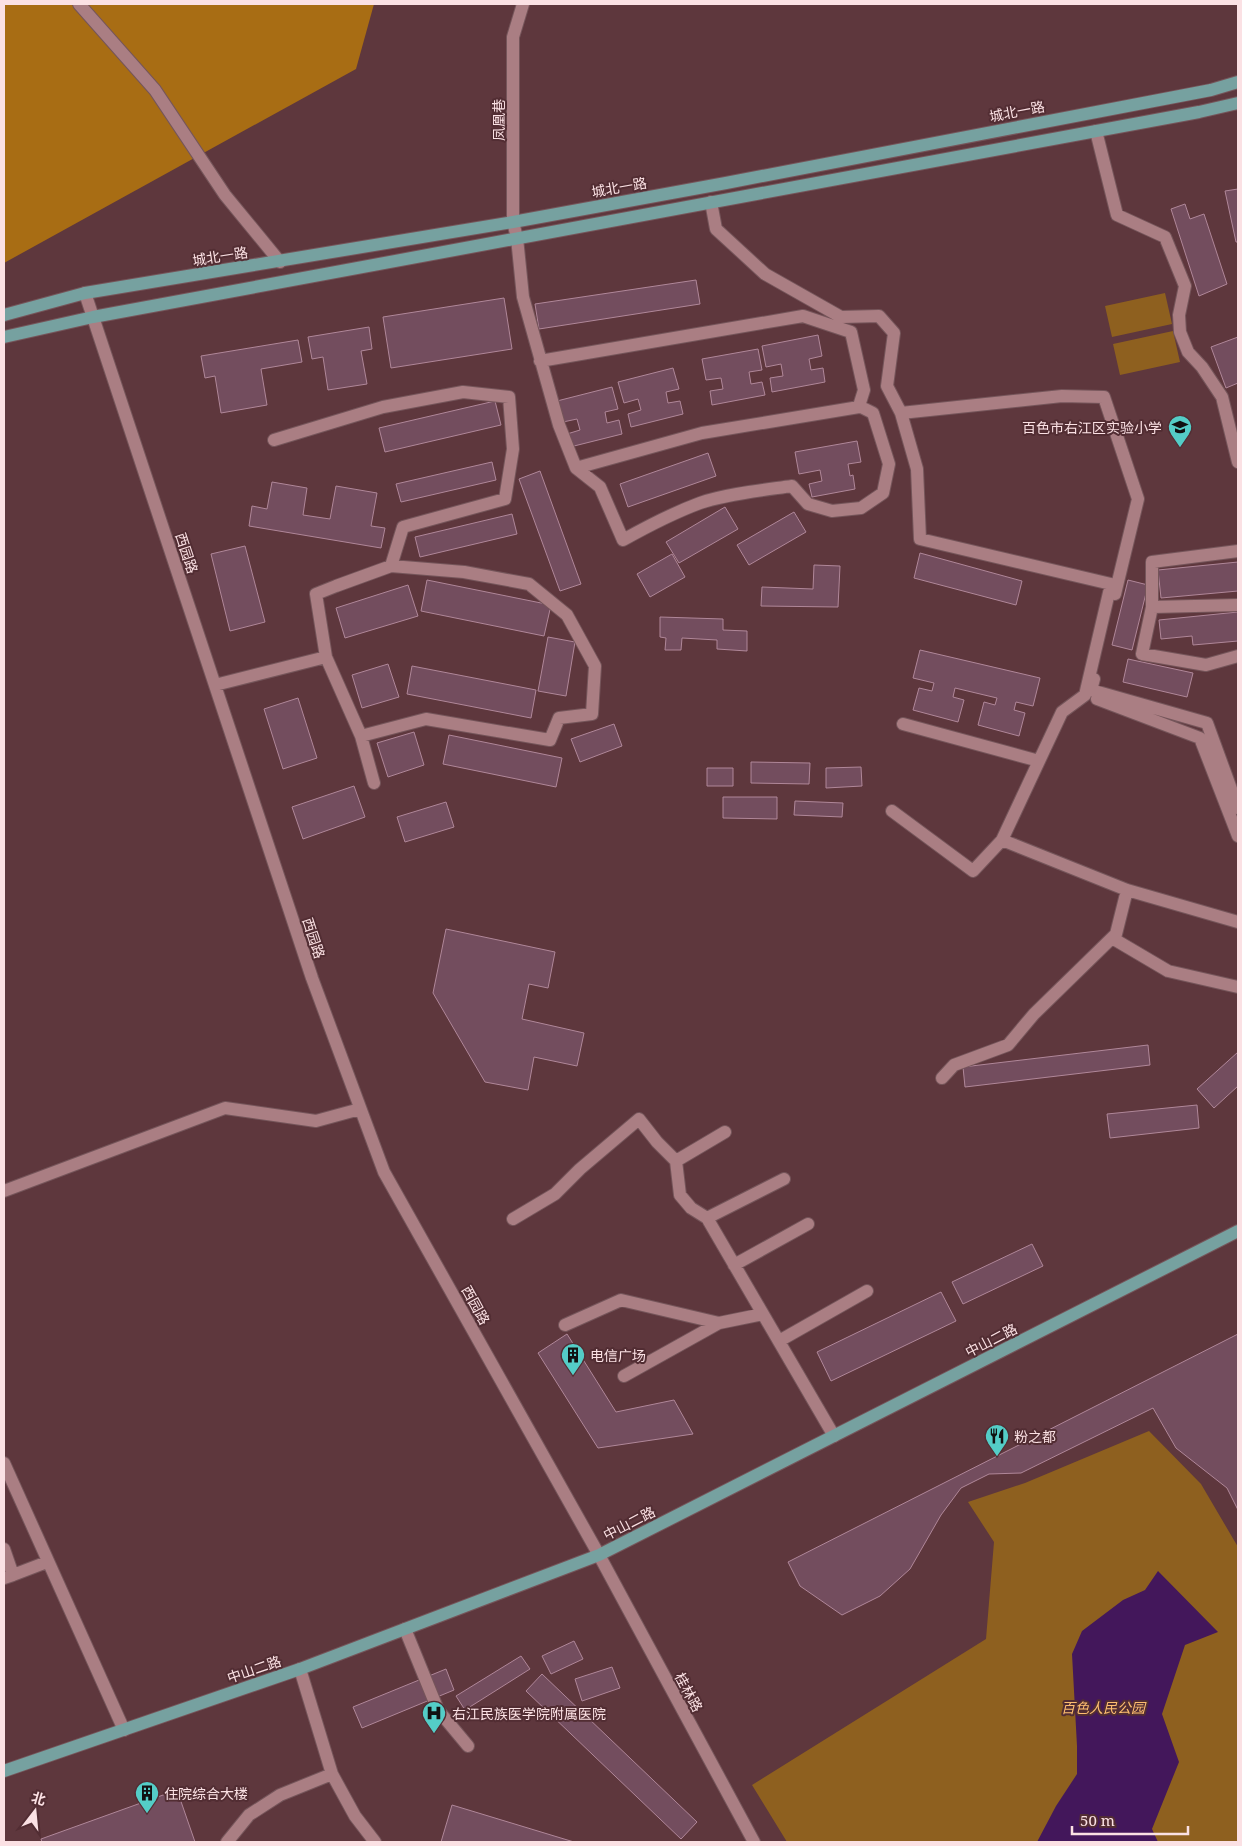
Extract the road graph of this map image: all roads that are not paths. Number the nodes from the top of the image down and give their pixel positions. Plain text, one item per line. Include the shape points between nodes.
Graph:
1 (79, 4) edge
2 (524, 4) edge
3 (1238, 82) edge
4 (1238, 103) edge
5 (1096, 131) junction
6 (711, 202) junction
7 (513, 222) junction
8 (517, 238) junction
9 (280, 262) junction
10 (85, 293) junction
11 (4, 315) edge
12 (93, 317) junction
13 (4, 337) edge
14 (540, 361) junction
15 (859, 407) junction
16 (901, 413) junction
17 (274, 440) dead end
18 (1238, 462) edge
19 (576, 468) junction
20 (1238, 551) edge
21 (391, 566) junction
22 (1238, 604) edge
23 (1152, 607) junction
24 (1238, 656) edge
25 (326, 657) junction
26 (214, 684) junction
27 (1085, 695) junction
28 (902, 724) dead end
29 (361, 736) junction
30 (1039, 761) junction
31 (374, 783) dead end
32 (1238, 808) edge
33 (892, 811) dead end
34 (1238, 836) edge
35 (1002, 840) junction
36 (1127, 890) junction
37 (1238, 922) edge
38 (1112, 938) junction
39 (1238, 987) edge
40 (942, 1078) dead end
41 (360, 1108) junction
42 (725, 1132) dead end
43 (676, 1161) junction
44 (784, 1178) dead end
45 (4, 1191) edge
46 (707, 1218) junction
47 (513, 1219) dead end
48 (808, 1224) dead end
49 (1238, 1231) edge
50 (734, 1265) junction
51 (868, 1291) dead end
52 (763, 1314) junction
53 (719, 1323) junction
54 (565, 1325) dead end
55 (779, 1340) junction
56 (624, 1376) dead end
57 (834, 1436) junction
58 (4, 1463) edge
59 (4, 1549) edge
60 (599, 1555) junction
61 (47, 1562) junction
62 (9, 1576) edge
63 (405, 1629) junction
64 (300, 1669) junction
65 (124, 1730) junction
66 (468, 1746) dead end
67 (4, 1771) edge
68 (332, 1774) junction
69 (227, 1842) edge
70 (375, 1842) edge
71 (754, 1842) edge

1 - 9 street via 154,90 225,195
2 - 7 street, 凤凰巷 via 513,37
3 - 7 main road, 城北一路
4 - 5 main road
5 - 6 main road
5 - 18 street via 1117,215 1165,237 1185,286 1179,315 1180,332 1188,352 1222,397
6 - 8 main road
6 - 16 street via 716,229 765,274 841,317 879,316 894,333 887,386
7 - 8 street, 凤凰巷
7 - 9 main road, 城北一路
8 - 12 main road
8 - 14 street, 凤凰巷 via 523,297
9 - 10 main road, 城北一路
10 - 11 main road, 城北一路
10 - 12 street, 西园路
12 - 13 main road
12 - 26 street, 西园路
14 - 15 street via 803,316 851,332 864,390
14 - 19 street, 凤凰巷
15 - 19 street via 702,433
15 - 19 street via 873,413 890,464 883,493 861,508 832,511 808,504 792,486 762,490 701,503 623,540 600,487
16 - 27 street via 917,469 920,539 1111,584
16 - 32 street via 1062,396 1104,397 1138,499 1091,690 1207,723
17 - 21 street via 383,407 463,392 508,397 513,449 505,499 403,527
20 - 23 street via 1152,562
21 - 25 street via 316,594
21 - 29 street via 464,572 530,584 567,615 595,666 592,714 559,718 550,740 426,719
22 - 23 street
23 - 24 street via 1142,654 1206,665
25 - 26 street
25 - 29 street
26 - 41 street, 西园路 via 312,978
27 - 30 street via 1062,712
27 - 34 street via 1200,738
28 - 30 street
29 - 31 street
30 - 35 street
33 - 35 street via 973,871
35 - 36 street
36 - 37 street
36 - 38 street via 1116,934
38 - 39 street via 1168,970
38 - 40 street via 1034,1014 1008,1045 954,1065
41 - 45 street via 316,1121 225,1108
41 - 60 street, 西园路 via 384,1172
42 - 43 street
43 - 46 street via 680,1195 691,1208
43 - 47 street via 639,1119 555,1194
44 - 46 street
46 - 50 street
48 - 50 street
49 - 57 main road, 中山二路
50 - 52 street
51 - 55 street
52 - 53 street
52 - 55 street
53 - 54 street via 621,1300
53 - 56 street
55 - 57 street
57 - 60 main road, 中山二路
58 - 61 street
59 - 62 street
60 - 63 main road, 中山二路
60 - 71 street, 桂林路
61 - 62 street
61 - 65 street
63 - 64 main road, 中山二路
63 - 66 street via 438,1710
64 - 65 main road, 中山二路
64 - 68 street
65 - 67 main road, 中山二路
68 - 69 street via 280,1795 250,1815
68 - 70 street via 355,1816

